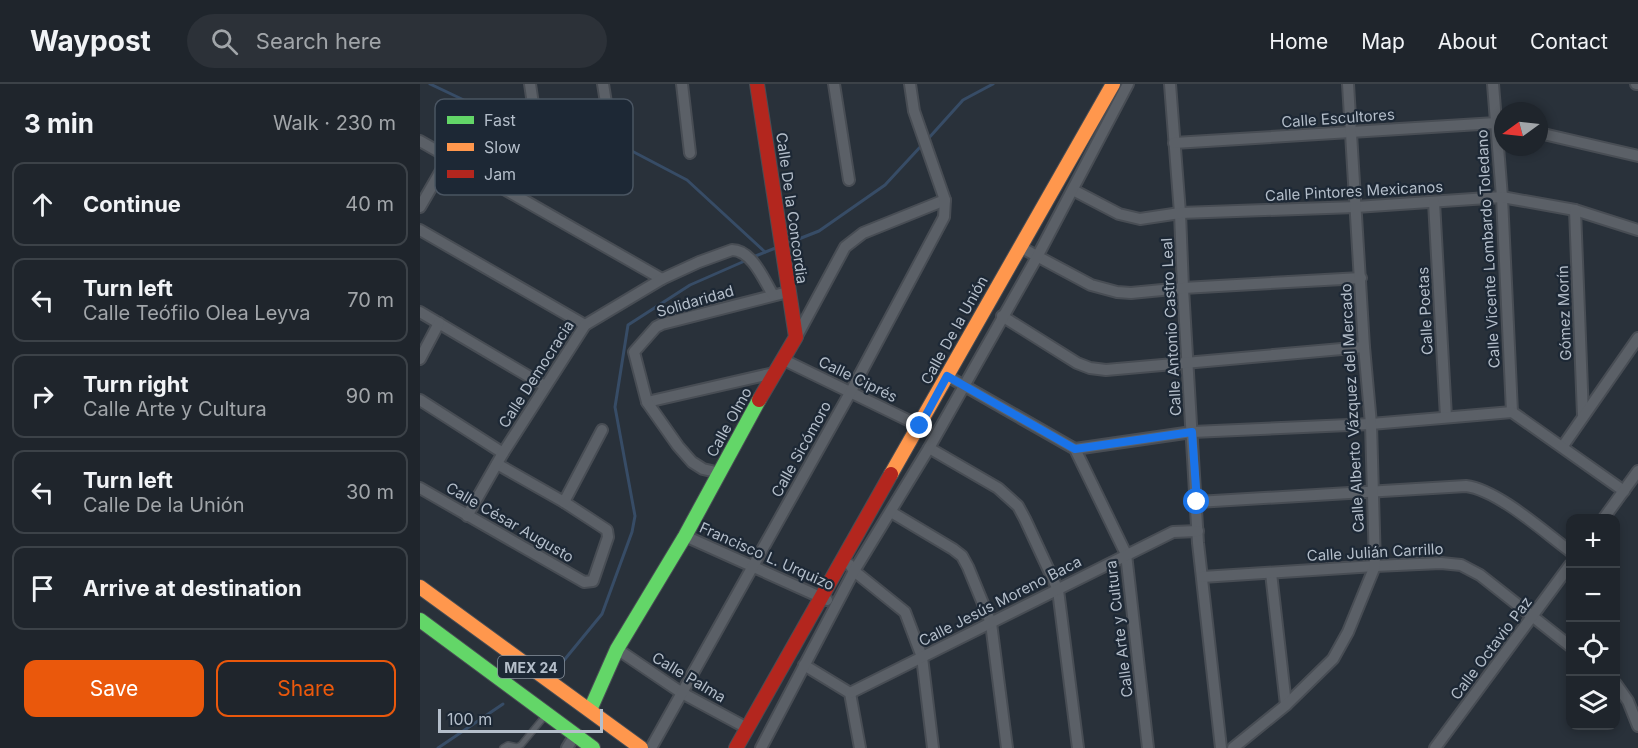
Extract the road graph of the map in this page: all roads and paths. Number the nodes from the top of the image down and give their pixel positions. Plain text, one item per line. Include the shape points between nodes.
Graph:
1 (530, 84) edge
2 (603, 84) edge
3 (682, 84) edge
4 (757, 84) edge
5 (834, 84) edge
6 (910, 84) edge
7 (1113, 84) edge
8 (1128, 84) edge
9 (1170, 84) edge
10 (1348, 84) edge
11 (1493, 84) edge
12 (532, 99) edge
13 (605, 99) edge
14 (1496, 102) edge
15 (1494, 124) edge
16 (1352, 131) junction
17 (1548, 135) edge
18 (420, 141) edge
19 (1174, 143) junction
20 (435, 149) edge
21 (690, 153) dead end
22 (1500, 156) edge
23 (1638, 156) edge
24 (849, 180) dead end
25 (435, 181) edge
26 (1073, 190) junction
27 (515, 195) edge
28 (1502, 197) junction
29 (945, 200) junction
30 (1434, 202) junction
31 (420, 207) edge
32 (1356, 207) junction
33 (1575, 210) junction
34 (1180, 213) junction
35 (420, 230) edge
36 (1638, 230) edge
37 (1020, 247) junction
38 (1036, 257) junction
39 (1361, 278) junction
40 (662, 279) junction
41 (1183, 288) junction
42 (788, 292) junction
43 (773, 295) junction
44 (420, 312) edge
45 (1002, 316) junction
46 (439, 323) junction
47 (585, 325) junction
48 (796, 338) junction
49 (1638, 338) edge
50 (1365, 347) junction
51 (420, 359) edge
52 (784, 360) junction
53 (1187, 362) junction
54 (774, 373) junction
55 (947, 376) junction
56 (545, 386) junction
57 (963, 386) junction
58 (850, 393) junction
59 (420, 400) edge
60 (647, 402) junction
61 (1512, 412) junction
62 (1583, 415) junction
63 (1446, 417) junction
64 (1371, 424) junction
65 (920, 426) junction
66 (602, 430) dead end
67 (1192, 432) junction
68 (1563, 446) junction
69 (929, 448) junction
70 (1075, 449) junction
71 (503, 453) junction
72 (497, 464) junction
73 (1638, 471) edge
74 (720, 472) junction
75 (420, 488) edge
76 (1374, 491) junction
77 (1624, 491) junction
78 (564, 502) junction
79 (1197, 502) junction
80 (891, 512) junction
81 (1608, 514) edge
82 (467, 516) junction
83 (1198, 531) junction
84 (685, 536) junction
85 (1566, 549) edge
86 (1126, 554) junction
87 (845, 558) junction
88 (1375, 566) junction
89 (753, 567) junction
90 (1568, 568) edge
91 (854, 571) junction
92 (1271, 573) junction
93 (1202, 577) junction
94 (420, 587) edge
95 (1058, 590) junction
96 (821, 599) junction
97 (837, 602) junction
98 (1534, 616) junction
99 (420, 620) edge
100 (991, 623) junction
101 (1566, 643) edge
102 (617, 649) junction
103 (922, 657) junction
104 (804, 665) junction
105 (1620, 690) edge
106 (682, 693) junction
107 (850, 693) junction
108 (1286, 705) junction
109 (590, 710) junction
110 (546, 715) junction
111 (1638, 726) edge
112 (747, 728) junction
113 (575, 735) junction
114 (503, 748) edge
115 (567, 748) edge
116 (593, 748) edge
117 (641, 748) edge
118 (651, 748) edge
119 (736, 748) edge
120 (761, 748) edge
121 (860, 748) edge
122 (933, 748) edge
123 (1007, 748) edge
124 (1078, 748) edge
125 (1148, 748) edge
126 (1221, 748) edge
127 (1233, 748) edge
128 (1435, 748) edge

1 - 12 street
2 - 13 street
3 - 21 street
4 - 42 street, Calle De la Concordia
5 - 24 street
6 - 29 street, Calle Sicómoro via 914,111
7 - 37 street, Calle De la Unión
8 - 26 street
9 - 19 street, Calle Antonio Castro Leal
10 - 16 street, Calle Alberto Vázquez del Mercado
11 - 14 street, Calle Vicente Lombardo Toledano
15 - 16 street, Calle Escultores
16 - 19 street, Calle Escultores
16 - 32 street, Calle Alberto Vázquez del Mercado
17 - 23 street
18 - 20 street
19 - 34 street, Calle Antonio Castro Leal
22 - 28 street, Calle Vicente Lombardo Toledano
25 - 31 street
26 - 34 street, Calle Pintores Mexicanos via 1130,218
26 - 38 street
27 - 40 street
28 - 30 street, Calle Pintores Mexicanos
28 - 33 street, Calle Pintores Mexicanos
28 - 61 street, Calle Vicente Lombardo Toledano
29 - 48 street, Calle Olmo via 851,240
29 - 58 street, Calle Sicómoro via 946,210 939,228
30 - 32 street, Calle Pintores Mexicanos
30 - 63 street, Calle Poetas
32 - 34 street, Calle Pintores Mexicanos
32 - 39 street, Calle Alberto Vázquez del Mercado
33 - 36 street, Calle Pintores Mexicanos
33 - 62 street, Gómez Morín
34 - 41 street, Calle Antonio Castro Leal
35 - 47 street
37 - 38 street
37 - 55 street, Calle De la Unión
38 - 41 street via 1091,285 1116,292
38 - 45 street
39 - 41 street
39 - 50 street, Calle Alberto Vázquez del Mercado
40 - 43 street, Calle Democracia via 735,249 750,259
40 - 47 street, Calle Democracia
41 - 53 street, Calle Antonio Castro Leal
42 - 43 street, Solidaridad
42 - 48 street, Calle De la Concordia
43 - 60 street, Solidaridad via 656,327 634,352
44 - 46 street
45 - 53 street via 1090,368
45 - 57 street
46 - 51 street
46 - 56 street
47 - 56 street, Calle Democracia
48 - 52 street, Calle Olmo
49 - 62 street
50 - 53 street
50 - 64 street, Calle Alberto Vázquez del Mercado
52 - 54 street, Calle Olmo
52 - 58 street, Calle Ciprés
53 - 67 street, Calle Antonio Castro Leal
54 - 60 street
54 - 74 street, Calle Olmo
55 - 57 street
55 - 65 street, Calle De la Unión
56 - 71 street, Calle Democracia
57 - 69 street
57 - 70 street
58 - 65 street, Calle Ciprés
58 - 89 street, Calle Sicómoro
59 - 71 street
60 - 74 street, Solidaridad via 692,462
61 - 63 street
61 - 68 street
62 - 68 street
63 - 64 street
64 - 67 street
64 - 76 street, Calle Alberto Vázquez del Mercado
65 - 87 street, Calle De la Unión
66 - 78 street
67 - 70 street
67 - 79 street, Calle Antonio Castro Leal
68 - 77 street
69 - 80 street
69 - 95 street via 998,488 1018,506
70 - 86 street, Calle Arte y Cultura
71 - 72 street, Calle Democracia
72 - 78 street
72 - 82 street, Calle Democracia
73 - 77 street
74 - 84 street, Calle Olmo
75 - 82 street, Calle César Augusto
76 - 79 street
76 - 85 street via 1479,488
76 - 88 street, Calle Alberto Vázquez del Mercado
77 - 81 street
78 - 82 street, Calle César Augusto via 604,528 608,537 591,582 584,582
79 - 83 street, Calle Antonio Castro Leal
80 - 91 street
80 - 100 street via 962,556
83 - 86 street, Calle Jesús Moreno Baca via 1173,532
83 - 93 street, Calle Antonio Castro Leal
84 - 89 street, Francisco L. Urquizo
84 - 102 street, Calle Olmo
86 - 95 street, Calle Jesús Moreno Baca
86 - 125 street, Calle Arte y Cultura
87 - 91 street
87 - 96 street, Calle De la Unión
88 - 92 street, Calle Julián Carrillo
88 - 98 street, Calle Julián Carrillo via 1461,565
88 - 108 street, Calle Alberto Vázquez del Mercado via 1333,659
89 - 96 street, Francisco L. Urquizo
89 - 106 street, Calle Sicómoro
90 - 98 street, Calle Octavio Paz
91 - 97 street
91 - 103 street via 905,612
92 - 93 street, Calle Julián Carrillo
92 - 108 street
93 - 126 street, Calle Antonio Castro Leal
94 - 109 street, MEX 24
95 - 100 street, Calle Jesús Moreno Baca
95 - 124 street
96 - 97 street, Francisco L. Urquizo
96 - 112 street, Calle De la Unión
97 - 104 street
98 - 101 street, Calle Julián Carrillo
98 - 128 street, Calle Octavio Paz
99 - 110 street, MEX 24
100 - 103 street, Calle Jesús Moreno Baca
100 - 123 street
102 - 106 street, Calle Palma
102 - 109 street, Calle Olmo
103 - 107 street, Calle Jesús Moreno Baca
103 - 122 street
104 - 107 street
104 - 120 street
105 - 111 street
106 - 112 street, Calle Palma
106 - 118 street, Calle Sicómoro
107 - 121 street
108 - 127 street, Calle Alberto Vázquez del Mercado
109 - 117 street, MEX 24
110 - 113 street, MEX 24
110 - 114 lane via 521,745
112 - 119 street, Calle De la Unión
113 - 115 street
113 - 116 street, MEX 24

